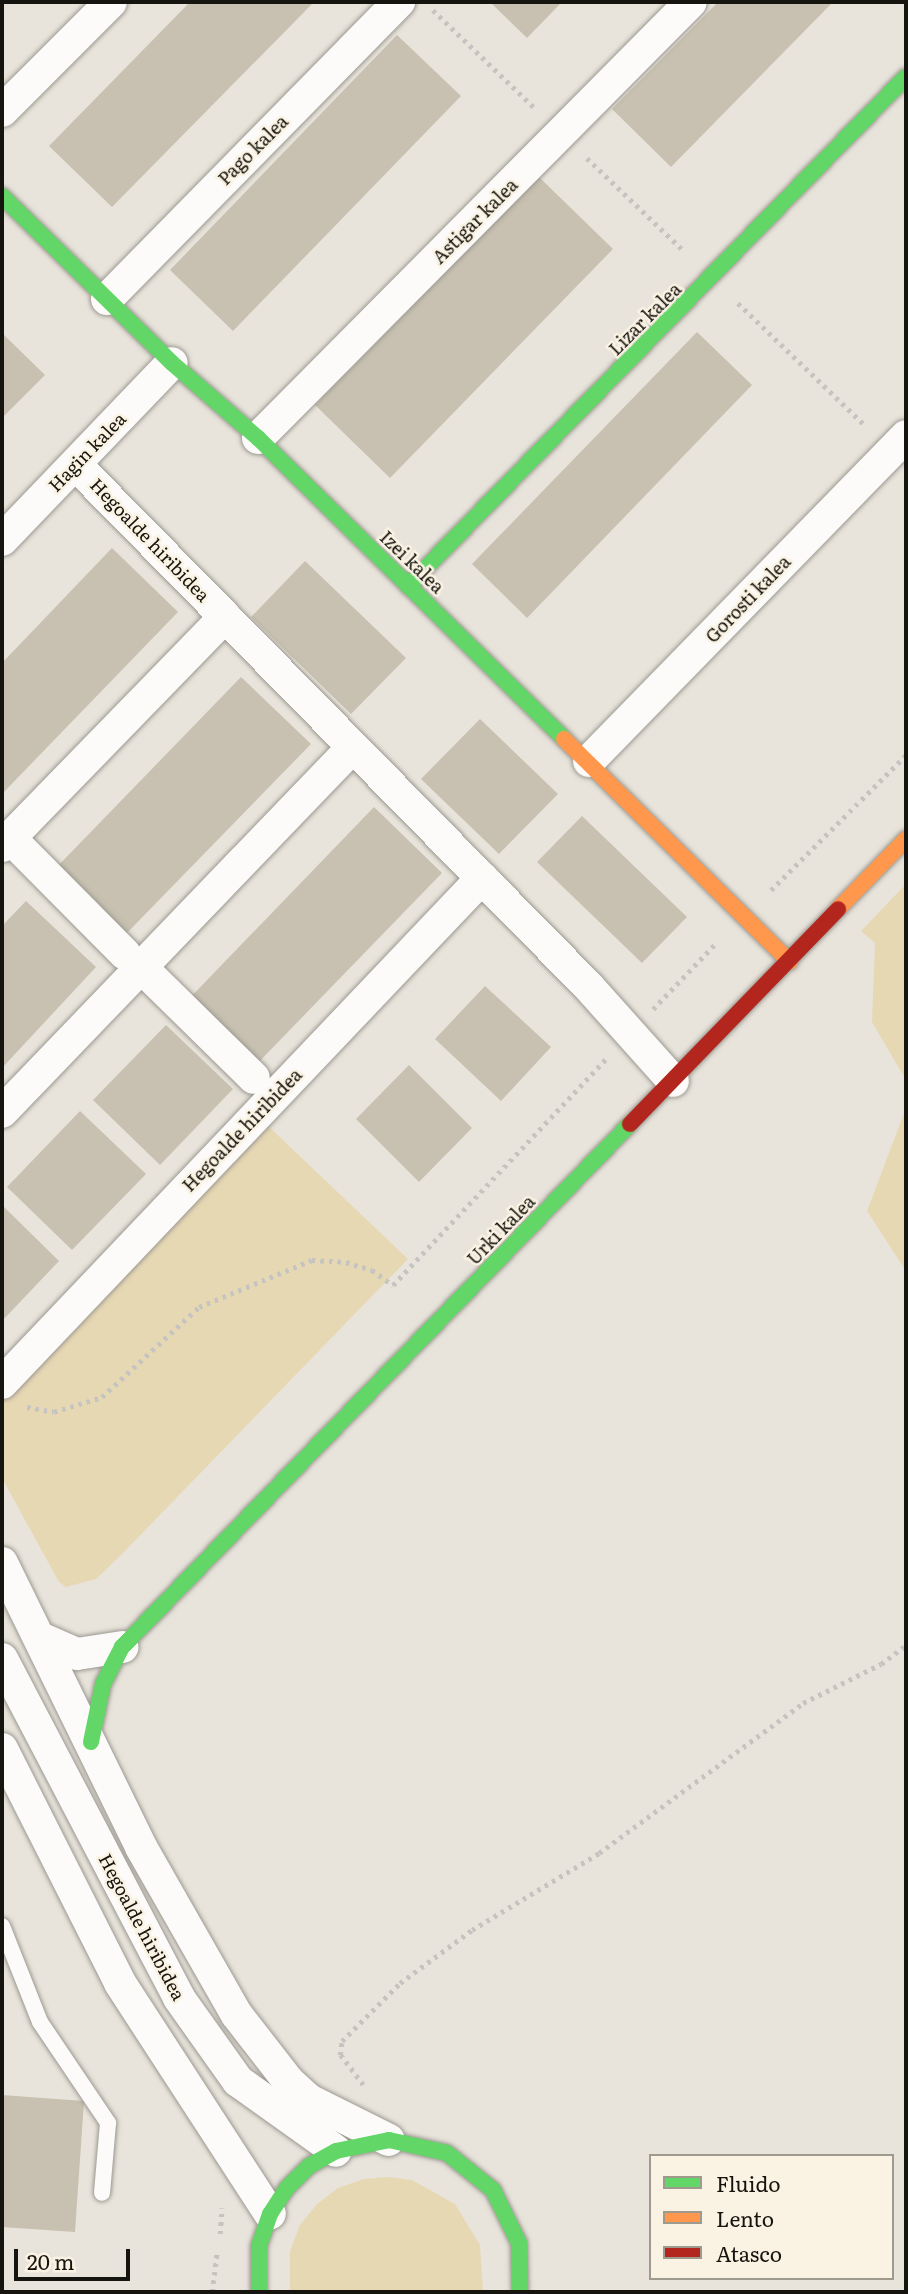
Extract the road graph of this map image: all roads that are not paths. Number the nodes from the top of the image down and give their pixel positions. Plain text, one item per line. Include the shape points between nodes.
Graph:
1 (111, 2) edge
2 (399, 2) edge
3 (691, 2) edge
4 (906, 77) edge
5 (2, 111) edge
6 (2, 196) edge
7 (107, 299) junction
8 (172, 363) junction
9 (258, 438) junction
10 (899, 443) edge
11 (75, 464) junction
12 (2, 540) edge
13 (408, 586) junction
14 (225, 617) junction
15 (353, 747) junction
16 (589, 761) junction
17 (906, 839) edge
18 (6, 842) edge
19 (482, 878) junction
20 (133, 961) junction
21 (790, 962) junction
22 (254, 1078) dead end
23 (673, 1082) junction
24 (2, 1112) edge
25 (2, 1383) edge
26 (2, 1563) edge
27 (40, 1639) junction
28 (122, 1647) junction
29 (2, 1659) edge
30 (91, 1742) junction
31 (2, 1749) edge
32 (2, 1926) edge
33 (389, 2140) junction
34 (336, 2151) junction
35 (102, 2193) dead end
36 (270, 2214) junction
37 (259, 2292) edge
38 (520, 2292) edge

1 - 5 street
2 - 7 street, Pago kalea
3 - 9 street, Astigar kalea
4 - 13 street, Lizar kalea
6 - 7 street, Izei kalea
7 - 8 street, Izei kalea
8 - 9 street, Izei kalea
8 - 11 street, Hagin kalea
9 - 13 street, Izei kalea
10 - 16 street, Gorosti kalea
11 - 12 street, Hagin kalea
11 - 14 street, Hegoalde hiribidea
13 - 16 street, Izei kalea
14 - 15 street, Hegoalde hiribidea
14 - 18 street
15 - 19 street, Hegoalde hiribidea
15 - 20 street
16 - 21 street, Izei kalea
17 - 21 street, Urki kalea
18 - 20 street
19 - 23 street, Hegoalde hiribidea
19 - 25 street, Hegoalde hiribidea
20 - 22 street
20 - 24 street
21 - 23 street, Urki kalea
23 - 28 street, Urki kalea
26 - 27 street
27 - 28 street via 77,1654
27 - 30 street
28 - 30 street, Urki kalea via 103,1684
29 - 34 street, Hegoalde hiribidea via 179,1998 238,2081
30 - 33 street via 141,1847 237,2015 289,2082 309,2099
31 - 36 street via 120,1983
32 - 35 lane via 40,2021 108,2123
33 - 34 street
33 - 38 street via 447,2153 493,2190 519,2243
34 - 36 street via 302,2174
36 - 37 street via 259,2246

